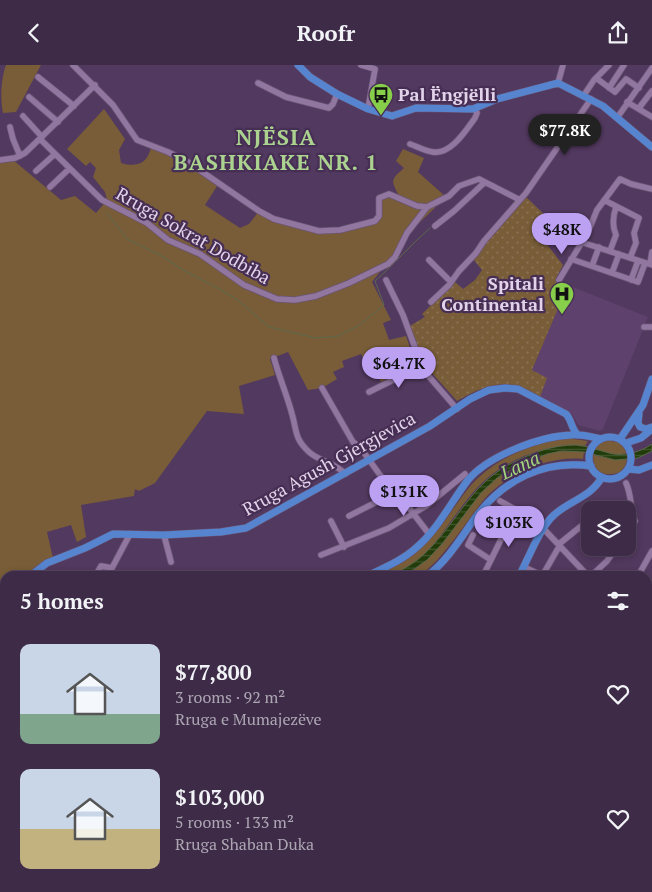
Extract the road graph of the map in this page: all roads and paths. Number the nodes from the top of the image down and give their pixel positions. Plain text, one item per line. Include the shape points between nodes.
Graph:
1 (73, 65) edge
2 (298, 65) edge
3 (361, 65) edge
4 (563, 65) edge
5 (609, 65) edge
6 (624, 65) edge
7 (652, 68) edge
8 (38, 77) dead end
9 (596, 78) junction
10 (258, 83) dead end
11 (558, 83) junction
12 (95, 85) junction
13 (638, 87) junction
14 (609, 88) junction
15 (652, 91) edge
16 (338, 94) junction
17 (29, 97) dead end
18 (588, 97) junction
19 (628, 102) junction
20 (74, 106) junction
21 (368, 109) junction
22 (476, 109) junction
23 (639, 109) junction
24 (23, 116) dead end
25 (652, 117) edge
26 (618, 118) junction
27 (58, 122) junction
28 (10, 127) dead end
29 (41, 138) junction
30 (410, 144) dead end
31 (652, 147) edge
32 (55, 154) junction
33 (20, 156) junction
34 (0, 160) edge
35 (69, 169) junction
36 (36, 171) dead end
37 (484, 183) junction
38 (50, 187) dead end
39 (652, 189) edge
40 (520, 200) junction
41 (604, 200) junction
42 (427, 207) junction
43 (616, 207) junction
44 (435, 226) dead end
45 (581, 242) junction
46 (599, 247) junction
47 (610, 251) junction
48 (652, 252) edge
49 (619, 254) junction
50 (630, 258) junction
51 (571, 259) junction
52 (429, 260) dead end
53 (638, 261) junction
54 (649, 264) edge
55 (592, 266) junction
56 (612, 273) junction
57 (631, 279) junction
58 (386, 280) dead end
59 (559, 280) dead end
60 (451, 282) junction
61 (431, 302) dead end
62 (644, 327) dead end
63 (652, 327) edge
64 (274, 358) dead end
65 (420, 365) junction
66 (652, 379) edge
67 (322, 389) dead end
68 (369, 392) dead end
69 (457, 409) junction
70 (640, 409) junction
71 (571, 423) junction
72 (652, 428) edge
73 (564, 435) junction
74 (578, 435) junction
75 (602, 439) junction
76 (625, 443) junction
77 (369, 460) junction
78 (590, 462) junction
79 (652, 465) edge
80 (630, 466) junction
81 (345, 474) junction
82 (465, 474) dead end
83 (602, 477) junction
84 (626, 483) dead end
85 (396, 492) junction
86 (500, 501) dead end
87 (631, 501) edge
88 (516, 509) junction
89 (414, 513) junction
90 (349, 516) dead end
91 (331, 521) dead end
92 (581, 526) edge
93 (544, 528) junction
94 (130, 534) junction
95 (429, 534) junction
96 (164, 535) junction
97 (473, 535) dead end
98 (559, 544) junction
99 (344, 547) junction
100 (652, 551) edge
101 (321, 555) dead end
102 (611, 556) edge
103 (491, 560) junction
104 (171, 562) dead end
105 (524, 567) junction
106 (36, 571) edge
107 (98, 571) edge
108 (376, 571) edge
109 (431, 571) edge
110 (486, 571) edge
111 (522, 571) edge
112 (531, 571) edge
113 (545, 571) edge
114 (585, 571) edge
115 (596, 571) edge
116 (641, 571) edge

1 - 12 street
2 - 16 main road via 310,77
3 - 21 street via 374,69
4 - 11 street
5 - 9 street
6 - 14 street
7 - 13 street
8 - 20 street
9 - 14 street
9 - 18 street
10 - 16 street via 286,97 329,108
11 - 18 main road
11 - 22 main road via 497,99
12 - 20 street
12 - 42 street via 137,140 188,162 274,219 331,231 375,221 379,198 385,194
13 - 14 street via 626,79 615,92
13 - 19 street
15 - 23 street
16 - 21 main road
17 - 27 street
18 - 26 main road
18 - 40 street
19 - 23 street
19 - 26 street
20 - 27 street
21 - 22 main road via 392,116 425,107
22 - 30 street via 475,118 444,151 433,152
23 - 25 street
24 - 29 street, Rruga Sokrat Dodbiba
26 - 31 main road
27 - 29 street
28 - 33 street
29 - 32 street, Rruga Sokrat Dodbiba
29 - 33 street
32 - 35 street, Rruga Sokrat Dodbiba
32 - 36 street
33 - 34 street
35 - 38 street
35 - 42 street, Rruga Sokrat Dodbiba via 102,200 147,223 168,240 200,254 252,290 284,300 321,294 388,264
37 - 40 street
37 - 42 street via 479,179 459,186 449,196
37 - 44 street
39 - 41 street via 620,179
40 - 60 street
41 - 43 street
41 - 45 street
43 - 47 street via 613,215 616,235
43 - 50 street via 639,218 634,233 636,243
45 - 46 street
45 - 51 street
46 - 47 street
46 - 55 street
47 - 49 street
48 - 54 street
49 - 50 street
49 - 56 street
50 - 53 street
51 - 55 street
51 - 59 street
52 - 60 street
53 - 54 street
53 - 57 street
54 - 57 street via 638,282
55 - 56 street
56 - 57 street
58 - 65 street via 403,315
60 - 61 street
62 - 63 street
64 - 81 street via 292,413 294,431 300,441 314,456 335,465
65 - 68 street
65 - 69 street
66 - 70 main road
67 - 77 street via 353,442
69 - 71 main road, Rruga Agush Gjergjevica via 489,389 514,388 566,414
69 - 77 main road, Rruga Agush Gjergjevica
70 - 72 main road via 639,425
70 - 76 main road
71 - 73 main road
71 - 74 main road, Rruga Agush Gjergjevica
72 - 76 main road via 641,438
73 - 74 main road
73 - 95 main road via 517,448 479,470
74 - 75 main road
75 - 76 main road via 612,437
75 - 78 main road via 591,450
76 - 80 main road via 631,454
77 - 81 main road, Rruga Agush Gjergjevica
77 - 85 street
78 - 83 main road via 593,471
78 - 109 main road via 558,464 511,483 492,498 448,555
79 - 80 main road via 638,470
80 - 83 main road via 616,478
81 - 96 main road, Rruga Agush Gjergjevica via 246,528
82 - 89 street
83 - 93 main road via 591,491 553,516
84 - 87 street
85 - 89 street
85 - 90 street
86 - 88 street
88 - 93 street
88 - 103 street
89 - 95 street
89 - 99 street
91 - 99 street
92 - 98 street
93 - 98 street
93 - 105 main road
94 - 96 main road, Rruga Agush Gjergjevica
94 - 106 main road, Rruga Agush Gjergjevica via 113,534 46,563
94 - 107 street via 112,568 101,567
95 - 108 main road via 410,553
96 - 104 street
97 - 103 street via 468,545
98 - 113 street
98 - 114 street
99 - 101 street
100 - 116 street
102 - 115 street
103 - 110 street
105 - 111 main road
105 - 112 street

